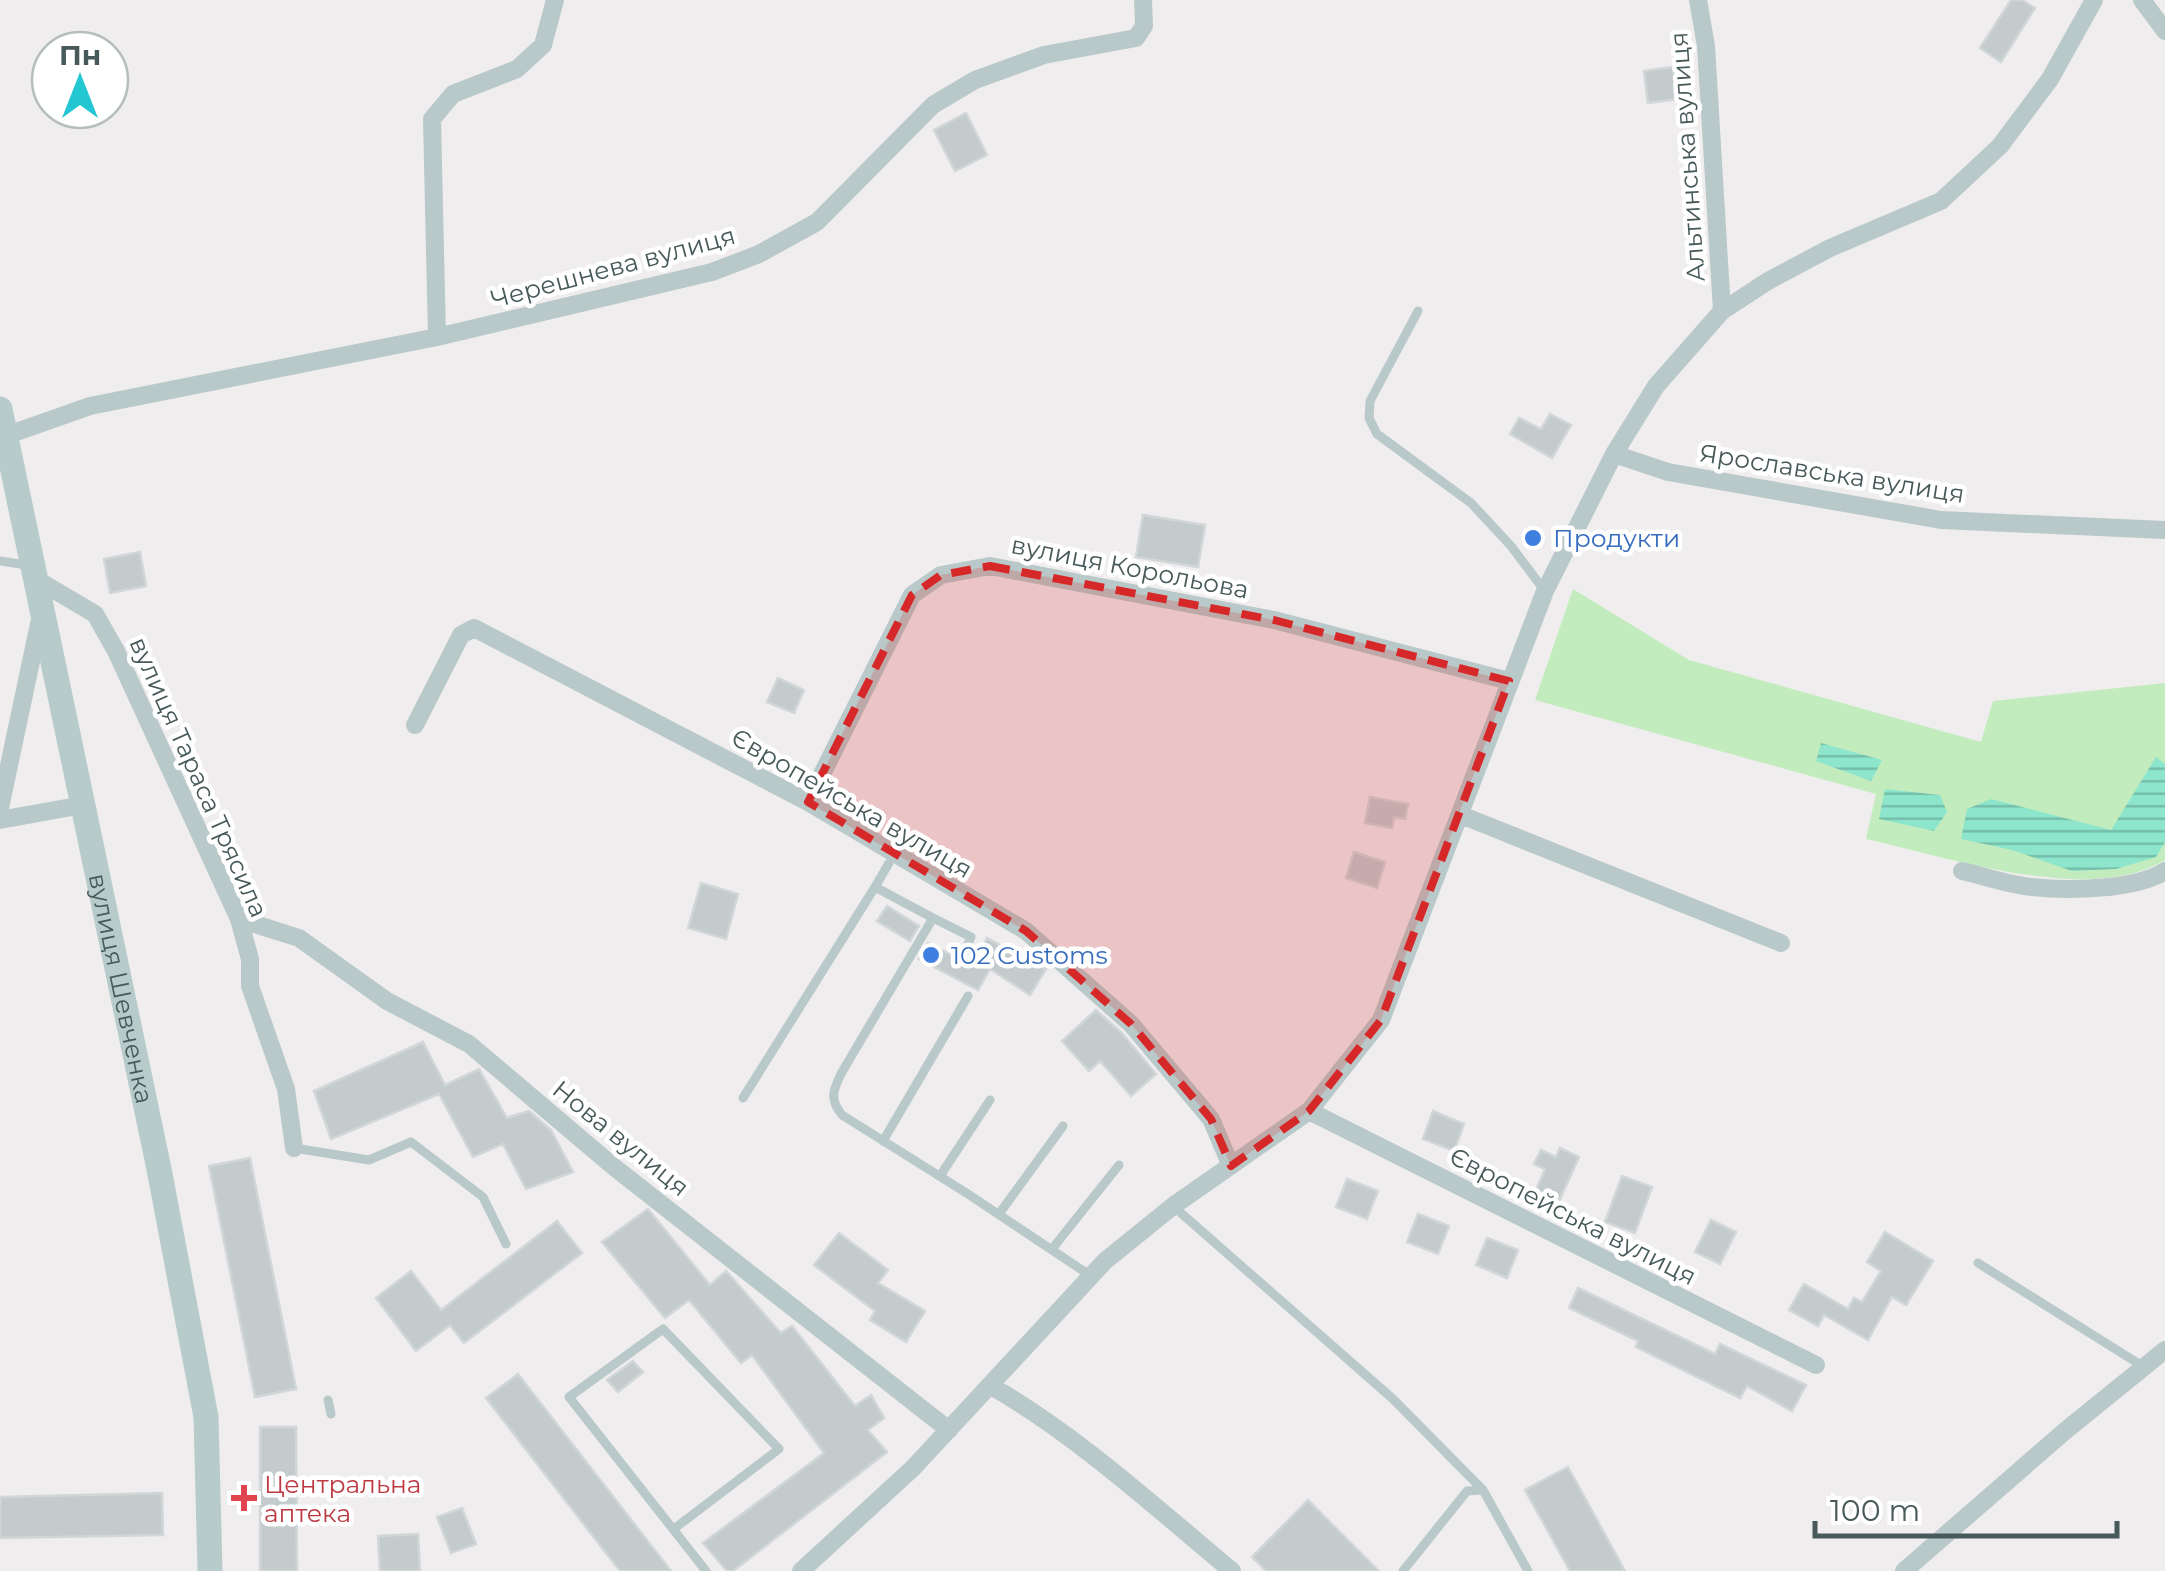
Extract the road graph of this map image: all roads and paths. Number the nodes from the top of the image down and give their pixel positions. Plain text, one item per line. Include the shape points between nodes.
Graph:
1 (556, 0) edge
2 (1143, 0) edge
3 (1698, 0) edge
4 (2094, 0) edge
5 (2142, 0) edge
6 (2165, 31) edge
7 (1722, 311) junction
8 (1418, 312) dead end
9 (436, 337) junction
10 (2, 419) edge
11 (1614, 454) junction
12 (2165, 530) edge
13 (0, 561) edge
14 (33, 572) junction
15 (1544, 591) junction
16 (41, 614) junction
17 (1509, 681) junction
18 (415, 725) dead end
19 (808, 802) junction
20 (83, 805) junction
21 (0, 808) edge
22 (1460, 815) junction
23 (0, 820) edge
24 (889, 863) dead end
25 (1962, 871) dead end
26 (2165, 871) edge
27 (875, 887) junction
28 (932, 918) junction
29 (240, 919) junction
30 (1781, 942) dead end
31 (965, 950) dead end
32 (968, 996) dead end
33 (743, 1098) dead end
34 (990, 1100) dead end
35 (1310, 1111) junction
36 (1063, 1126) dead end
37 (883, 1141) junction
38 (294, 1148) joint
39 (1119, 1165) dead end
40 (1231, 1166) junction
41 (940, 1176) junction
42 (1173, 1206) junction
43 (999, 1214) junction
44 (506, 1244) dead end
45 (1052, 1249) junction
46 (1978, 1264) dead end
47 (1091, 1276) junction
48 (2165, 1350) edge
49 (1816, 1364) dead end
50 (2144, 1367) junction
51 (991, 1386) junction
52 (328, 1400) dead end
53 (331, 1414) dead end
54 (950, 1430) junction
55 (1483, 1490) junction
56 (674, 1528) junction
57 (210, 1571) edge
58 (706, 1571) edge
59 (801, 1571) edge
60 (1232, 1571) edge
61 (1402, 1571) edge
62 (1528, 1571) edge
63 (1904, 1571) edge

1 - 9 street via 543,45 517,69 453,94 432,119
2 - 9 street, Черешнева вулиця via 1144,26 1136,38 1010,66 933,105 816,222 759,254 712,272
3 - 7 street, Альтинська вулиця
4 - 7 street via 2050,78 2000,146 1940,202 1830,248
5 - 6 street
7 - 11 street via 1656,386
8 - 15 lane via 1370,401 1369,418 1377,434 1471,504
9 - 10 street, Черешнева вулиця
10 - 14 main road, вулиця Шевченка
11 - 12 street, Ярославська вулиця via 1668,472 1940,520
11 - 15 street
13 - 14 lane
14 - 16 main road, вулиця Шевченка
14 - 29 street, вулиця Тараса Трясила via 95,614
15 - 17 street
16 - 20 main road, вулиця Шевченка
16 - 21 street
17 - 19 street, вулиця Корольова via 1274,620 990,566 941,575 912,596
17 - 22 street
18 - 19 street, Європейська вулиця via 461,635 474,628
19 - 40 street, Європейська вулиця via 1026,932 1131,1024 1210,1119
20 - 23 street
20 - 57 main road, вулиця Шевченка via 206,1416
22 - 30 street
22 - 35 street via 1381,1020
24 - 27 lane
25 - 26 street via 2031,887 2098,887
27 - 28 lane
27 - 33 lane
28 - 31 lane via 971,937
28 - 37 lane via 833,1091 842,1115
29 - 38 street, вулиця Тараса Трясила via 250,986 286,1089
29 - 54 street, Нова вулиця via 299,938 387,1001 470,1044 614,1167
32 - 37 lane
34 - 41 lane
35 - 40 street
35 - 49 street, Європейська вулиця
36 - 43 lane
37 - 41 lane
38 - 44 lane via 369,1160 411,1142 484,1197
39 - 45 lane
40 - 42 street
41 - 43 lane
42 - 47 street
42 - 55 lane via 1393,1399
43 - 45 lane
45 - 47 lane
46 - 50 lane
47 - 51 street
48 - 50 street
50 - 63 street
51 - 54 street
51 - 60 street via 1114,1472
52 - 53 lane
54 - 59 street
55 - 61 lane via 1467,1491
55 - 62 lane
56 - 56 lane via 778,1449 663,1329 569,1397
56 - 58 lane

